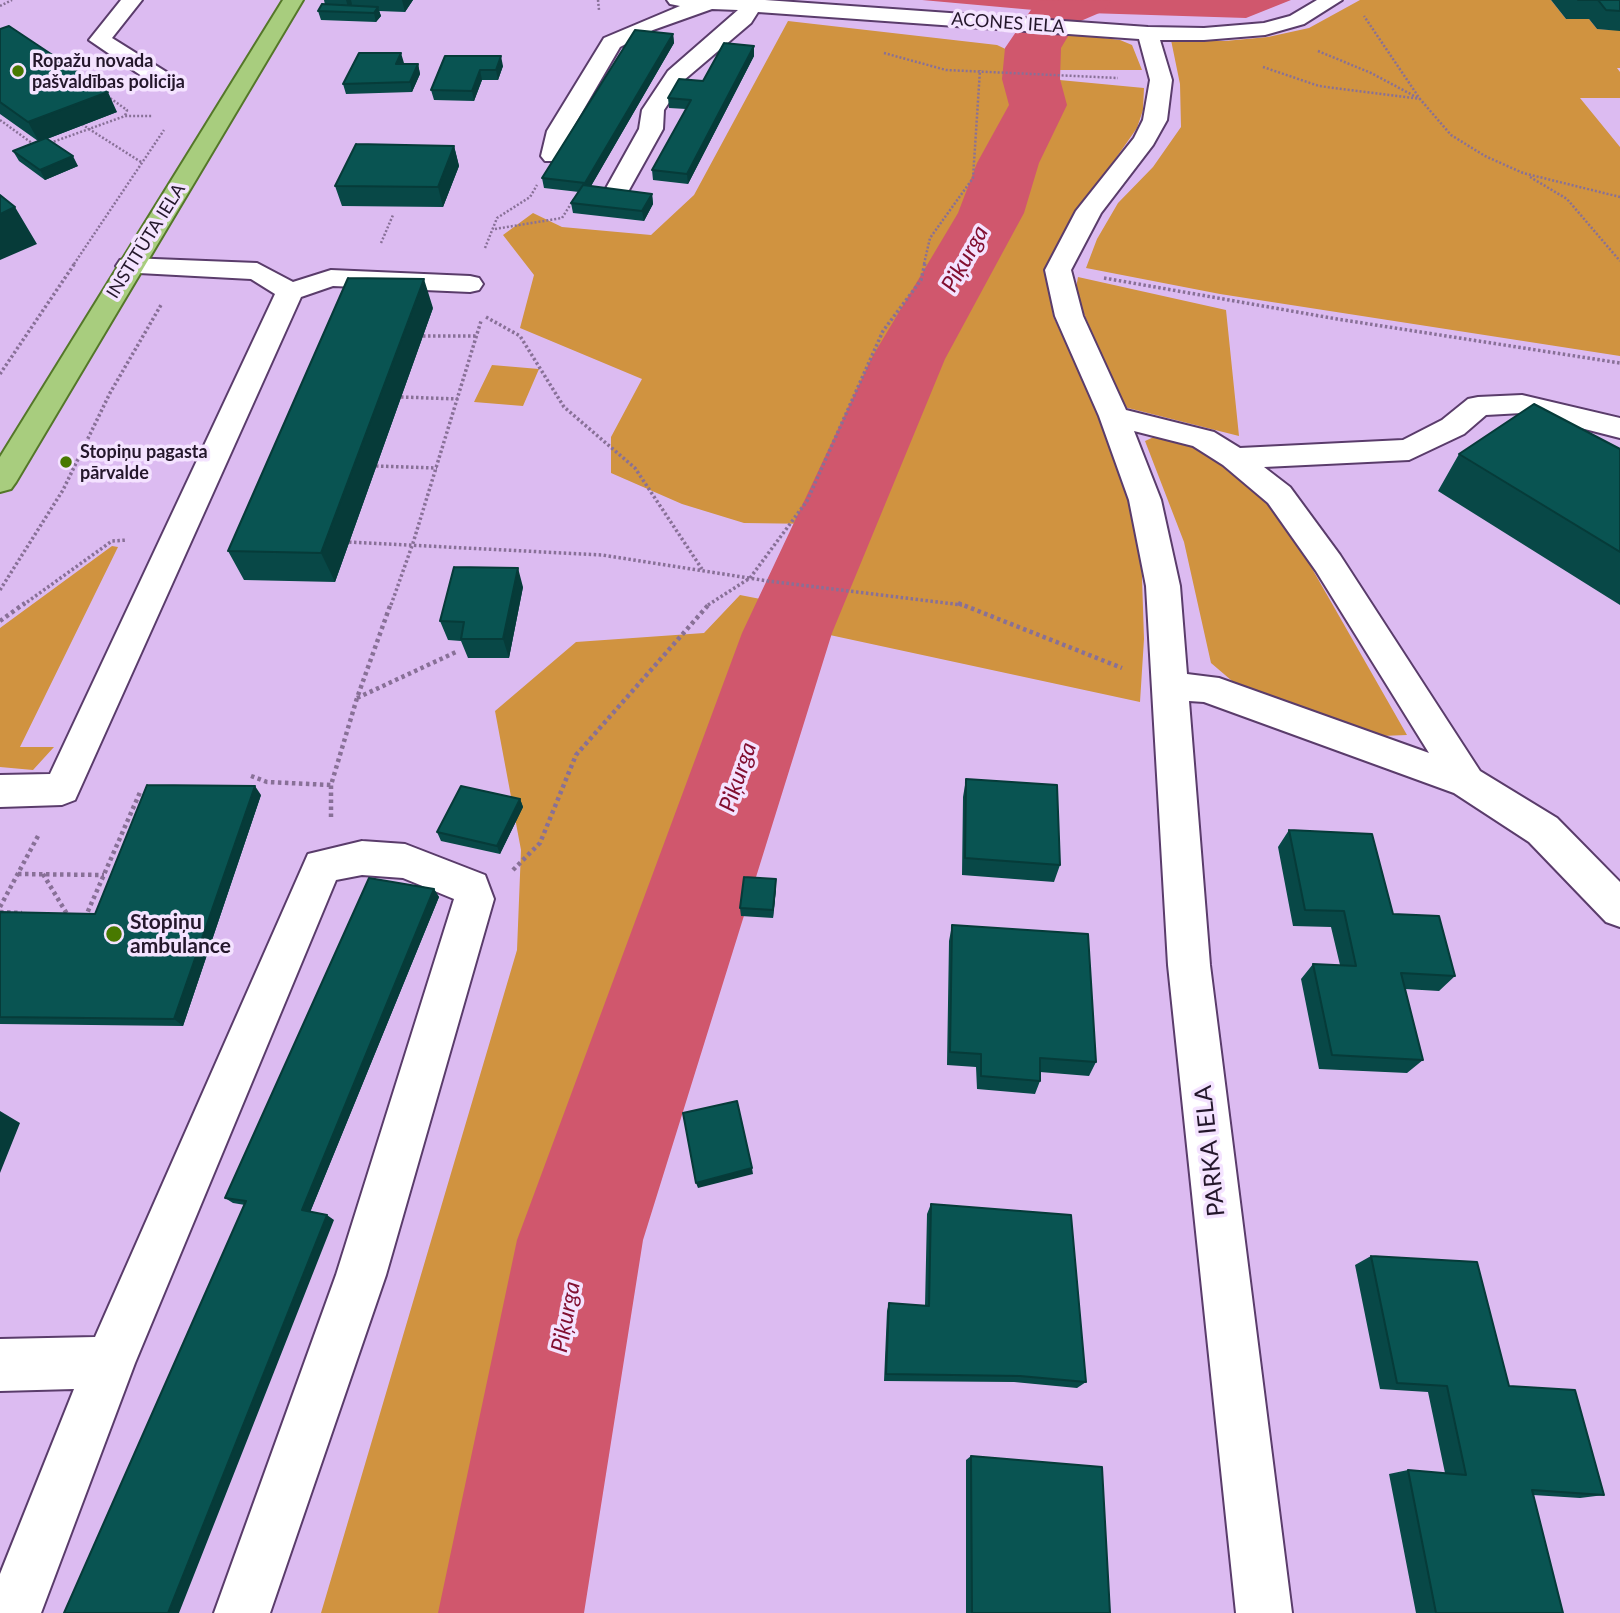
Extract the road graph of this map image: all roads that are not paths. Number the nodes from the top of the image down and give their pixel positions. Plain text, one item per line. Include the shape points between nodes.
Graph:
1 (132, 0) edge
2 (293, 0) edge
3 (677, 0) edge
4 (1332, 0) edge
5 (710, 2) junction
6 (750, 6) junction
7 (849, 7) edge
8 (1148, 33) junction
9 (160, 78) dead end
10 (553, 156) edge
11 (617, 190) edge
12 (129, 266) junction
13 (470, 284) road end
14 (290, 292) junction
15 (1114, 416) junction
16 (1620, 428) edge
17 (1234, 458) junction
18 (0, 482) edge
19 (1168, 687) junction
20 (1467, 782) junction
21 (0, 791) edge
22 (1620, 909) edge
23 (110, 1362) junction
24 (0, 1365) edge
25 (13, 1613) edge
26 (242, 1613) edge
27 (1264, 1613) edge

1 - 9 street via 100,40
2 - 12 main road, INSTITŪTA IELA
3 - 5 street, ACONES IELA
4 - 8 street, ACONES IELA via 1297,20 1265,29
5 - 6 street, ACONES IELA
5 - 10 street via 611,43 559,131
6 - 7 street, ACONES IELA
6 - 11 street via 744,19 676,75 653,110 651,129
7 - 8 street, ACONES IELA
8 - 15 street, PARKA IELA via 1161,80 1155,120 1145,140 1089,211 1058,270 1069,316
12 - 14 street via 257,271
12 - 18 main road, INSTITŪTA IELA
13 - 14 street via 331,278
14 - 21 street via 62,789
15 - 17 street via 1203,439
15 - 19 street, PARKA IELA via 1145,500 1163,586
16 - 17 street via 1522,404 1478,406 1409,450
17 - 20 street via 1279,495 1305,529
19 - 20 street via 1206,688
19 - 27 street, PARKA IELA via 1189,965
20 - 22 street via 1543,830
23 - 24 street
23 - 25 street
23 - 26 street via 322,866 362,858 405,861 471,887 474,899 361,1275

